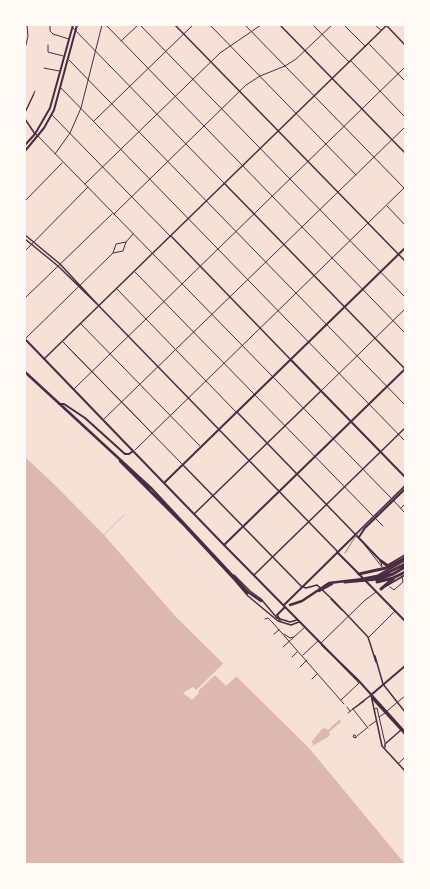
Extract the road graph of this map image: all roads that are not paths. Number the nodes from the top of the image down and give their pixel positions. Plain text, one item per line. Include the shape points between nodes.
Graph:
1 (26, 25) edge
2 (50, 25) edge
3 (77, 25) edge
4 (102, 25) edge
5 (106, 25) edge
6 (139, 25) edge
7 (175, 25) edge
8 (193, 25) edge
9 (210, 25) edge
10 (245, 25) edge
11 (261, 25) edge
12 (280, 25) edge
13 (313, 25) edge
14 (332, 25) edge
15 (344, 25) edge
16 (375, 25) edge
17 (387, 25) edge
18 (73, 26) edge
19 (381, 31) junction
20 (76, 32) junction
21 (252, 32) junction
22 (184, 34) junction
23 (322, 35) junction
24 (69, 39) junction
25 (121, 41) junction
26 (368, 43) junction
27 (48, 45) dead end
28 (230, 45) junction
29 (405, 45) edge
30 (365, 46) junction
31 (25, 49) edge
32 (96, 51) junction
33 (306, 51) junction
34 (166, 52) junction
35 (65, 56) junction
36 (68, 60) junction
37 (210, 62) junction
38 (350, 62) junction
39 (285, 66) junction
40 (405, 67) edge
41 (44, 68) dead end
42 (148, 69) junction
43 (61, 71) junction
44 (398, 74) junction
45 (260, 76) junction
46 (332, 78) junction
47 (193, 79) junction
48 (88, 80) junction
49 (405, 81) edge
50 (130, 86) junction
51 (61, 88) junction
52 (239, 91) junction
53 (380, 91) junction
54 (34, 92) dead end
55 (175, 96) junction
56 (314, 96) junction
57 (112, 104) junction
58 (81, 108) junction
59 (222, 109) junction
60 (362, 109) junction
61 (25, 112) edge
62 (297, 113) junction
63 (52, 114) junction
64 (157, 114) junction
65 (405, 117) edge
66 (25, 119) edge
67 (94, 122) junction
68 (204, 126) junction
69 (344, 126) junction
70 (405, 127) edge
71 (139, 131) junction
72 (278, 131) junction
73 (70, 133) junction
74 (35, 134) junction
75 (38, 136) junction
76 (392, 140) junction
77 (186, 144) junction
78 (326, 144) junction
79 (25, 145) edge
80 (121, 149) junction
81 (260, 149) junction
82 (25, 151) edge
83 (405, 153) edge
84 (55, 154) junction
85 (374, 157) junction
86 (168, 161) junction
87 (63, 162) junction
88 (308, 162) junction
89 (103, 166) junction
90 (243, 166) junction
91 (356, 175) junction
92 (150, 179) junction
93 (290, 179) junction
94 (85, 184) junction
95 (225, 184) junction
96 (88, 187) junction
97 (405, 188) edge
98 (338, 192) junction
99 (132, 196) junction
100 (272, 196) junction
101 (25, 201) edge
102 (207, 201) junction
103 (386, 206) junction
104 (320, 210) junction
105 (113, 213) junction
106 (254, 214) junction
107 (188, 219) junction
108 (368, 223) junction
109 (405, 225) edge
110 (302, 227) junction
111 (236, 232) junction
112 (134, 234) junction
113 (25, 235) edge
114 (171, 236) junction
115 (25, 239) edge
116 (350, 240) junction
117 (126, 242) junction
118 (32, 243) junction
119 (284, 245) junction
120 (405, 248) edge
121 (218, 249) junction
122 (25, 250) edge
123 (152, 253) junction
124 (113, 254) junction
125 (399, 254) junction
126 (332, 258) junction
127 (405, 261) edge
128 (266, 262) junction
129 (59, 265) junction
130 (200, 266) junction
131 (135, 271) junction
132 (381, 272) junction
133 (314, 276) junction
134 (248, 280) junction
135 (182, 284) junction
136 (79, 286) junction
137 (116, 289) junction
138 (363, 290) junction
139 (296, 293) junction
140 (230, 297) junction
141 (405, 297) edge
142 (25, 298) edge
143 (164, 302) junction
144 (99, 306) junction
145 (345, 307) junction
146 (405, 310) edge
147 (278, 311) junction
148 (212, 315) junction
149 (146, 319) junction
150 (393, 321) junction
151 (80, 324) junction
152 (327, 324) junction
153 (260, 328) junction
154 (194, 332) junction
155 (405, 333) edge
156 (128, 337) junction
157 (375, 338) junction
158 (25, 339) edge
159 (63, 342) junction
160 (309, 342) junction
161 (242, 346) junction
162 (176, 350) junction
163 (110, 354) junction
164 (357, 356) junction
165 (44, 359) junction
166 (291, 360) junction
167 (224, 363) junction
168 (158, 367) junction
169 (405, 369) edge
170 (25, 372) edge
171 (92, 372) junction
172 (339, 373) junction
173 (273, 377) junction
174 (206, 381) junction
175 (140, 385) junction
176 (387, 386) junction
177 (74, 390) junction
178 (321, 391) junction
179 (255, 395) junction
180 (188, 398) junction
181 (122, 402) junction
182 (59, 404) junction
183 (369, 404) junction
184 (405, 405) edge
185 (303, 409) junction
186 (236, 412) junction
187 (170, 416) junction
188 (104, 420) junction
189 (351, 421) junction
190 (285, 426) junction
191 (405, 428) edge
192 (219, 430) junction
193 (152, 433) junction
194 (398, 434) junction
195 (333, 439) junction
196 (405, 441) edge
197 (267, 443) junction
198 (201, 447) junction
199 (133, 452) junction
200 (381, 452) junction
201 (315, 456) junction
202 (249, 461) junction
203 (183, 465) junction
204 (363, 469) junction
205 (297, 474) junction
206 (405, 477) edge
207 (164, 483) junction
208 (147, 486) junction
209 (405, 486) edge
210 (344, 487) junction
211 (405, 490) edge
212 (279, 491) junction
213 (213, 496) junction
214 (392, 500) junction
215 (327, 504) junction
216 (405, 504) edge
217 (401, 508) junction
218 (405, 513) edge
219 (194, 514) junction
220 (374, 517) junction
221 (309, 522) junction
222 (243, 526) junction
223 (383, 526) dead end
224 (356, 534) junction
225 (359, 537) junction
226 (224, 545) junction
227 (338, 552) junction
228 (273, 557) junction
229 (405, 558) edge
230 (380, 560) junction
231 (405, 565) edge
232 (390, 566) junction
233 (227, 569) junction
234 (404, 573) edge
235 (254, 575) junction
236 (361, 577) junction
237 (234, 580) junction
238 (345, 582) joint
239 (369, 582) junction
240 (302, 586) junction
241 (390, 588) dead end
242 (381, 589) junction
243 (376, 592) junction
244 (284, 606) junction
245 (396, 611) junction
246 (348, 616) junction
247 (265, 619) dead end
248 (280, 620) junction
249 (298, 620) junction
250 (405, 621) edge
251 (305, 627) junction
252 (279, 629) junction
253 (274, 634) dead end
254 (283, 634) junction
255 (294, 637) junction
256 (368, 637) junction
257 (290, 641) junction
258 (318, 641) junction
259 (322, 644) junction
260 (283, 647) dead end
261 (298, 651) junction
262 (302, 655) junction
263 (292, 657) dead end
264 (306, 660) junction
265 (405, 666) edge
266 (300, 667) dead end
267 (318, 673) junction
268 (312, 679) dead end
269 (359, 682) junction
270 (383, 684) junction
271 (371, 695) junction
272 (405, 696) edge
273 (341, 700) junction
274 (397, 703) junction
275 (344, 704) dead end
276 (347, 707) dead end
277 (353, 709) junction
278 (374, 709) junction
279 (351, 711) junction
280 (405, 712) edge
281 (348, 713) dead end
282 (386, 713) junction
283 (379, 718) junction
284 (376, 721) junction
285 (368, 727) junction
286 (403, 729) edge
287 (405, 733) edge
288 (357, 736) dead end
289 (384, 745) junction
290 (405, 757) edge
291 (398, 763) junction
292 (405, 771) edge

1 - 31 street via 28,36
2 - 24 street via 53,34
3 - 20 main road
4 - 32 street
5 - 25 street
6 - 25 street
6 - 34 street
7 - 22 street
8 - 22 street
9 - 28 street
10 - 21 street
11 - 21 street
12 - 33 street
13 - 23 street
14 - 23 street
15 - 30 street
16 - 19 street
17 - 19 street
17 - 29 street
18 - 20 street
18 - 24 main road
19 - 26 street
20 - 32 street
20 - 36 main road
21 - 28 street
21 - 39 street
22 - 34 street
22 - 37 street
23 - 33 street
23 - 38 street
24 - 35 main road
25 - 42 street
26 - 30 street
26 - 44 street
27 - 35 street via 48,52
28 - 37 street
28 - 45 street
30 - 38 street
32 - 48 street
32 - 50 street
33 - 39 street
33 - 46 street
34 - 42 street
34 - 47 street
35 - 43 main road
36 - 48 street
36 - 51 main road
37 - 47 street
37 - 52 street
38 - 46 street
38 - 53 street
39 - 45 street
39 - 56 street
40 - 44 street
41 - 43 street
42 - 50 street
42 - 55 street
43 - 74 main road via 50,108
44 - 49 street
44 - 53 street
45 - 52 street
45 - 62 street
46 - 56 street
46 - 60 street
47 - 55 street
47 - 59 street
48 - 57 street
48 - 58 street
50 - 57 street
50 - 64 street
51 - 58 street
51 - 63 main road
52 - 59 street
52 - 72 street
53 - 60 street
53 - 65 street
54 - 61 street
55 - 64 street
55 - 68 street
56 - 62 street
56 - 69 street
57 - 67 street
57 - 71 street
58 - 67 street
58 - 73 street
59 - 68 street
59 - 81 street
60 - 69 street
60 - 76 street
62 - 72 street
62 - 78 street
63 - 73 street
63 - 75 main road
64 - 71 street
64 - 77 street
66 - 74 street
67 - 80 street
68 - 77 street
68 - 90 street
69 - 78 street
69 - 85 street
70 - 76 street
71 - 80 street
71 - 86 street
72 - 81 street
72 - 88 street
73 - 84 street
73 - 89 street
74 - 75 street
74 - 79 main road
75 - 82 main road
75 - 84 street
76 - 83 street
76 - 85 street
77 - 86 street
77 - 95 street
78 - 88 street
78 - 91 street
80 - 89 street
80 - 92 street
81 - 90 street
81 - 93 street
84 - 87 street
85 - 91 street
85 - 97 street
86 - 92 street
86 - 102 street
87 - 94 street
87 - 101 street
88 - 93 street
88 - 98 street
89 - 94 street
89 - 99 street
90 - 95 street
90 - 100 street
91 - 98 street
92 - 99 street
92 - 107 street
93 - 100 street
93 - 104 street
94 - 96 street
95 - 102 street
95 - 106 street
96 - 105 street
96 - 118 street
97 - 103 street
98 - 104 street
98 - 108 street
99 - 105 street
99 - 114 street
100 - 106 street
100 - 110 street
102 - 107 street
102 - 111 street
103 - 108 street
103 - 109 street
104 - 110 street
104 - 116 street
105 - 112 street
105 - 129 street
106 - 111 street
106 - 119 street
107 - 114 street
107 - 121 street
108 - 116 street
108 - 125 street
110 - 119 street
110 - 126 street
111 - 121 street
111 - 128 street
112 - 117 street
112 - 123 street
113 - 118 street
114 - 123 street
114 - 130 street
115 - 118 street
116 - 126 street
116 - 132 street
117 - 124 street via 124,251
117 - 124 street via 116,244
118 - 122 street
118 - 129 street
119 - 128 street
119 - 133 street
120 - 125 main road
121 - 130 street
121 - 134 street
123 - 131 street
123 - 135 street
124 - 136 street
125 - 127 street
125 - 132 main road
126 - 133 street
126 - 138 street
128 - 134 street
128 - 139 street
129 - 136 street
129 - 142 street
130 - 135 street
130 - 140 street
131 - 137 street
131 - 143 street
132 - 138 main road
132 - 141 street
133 - 139 street
133 - 145 street
134 - 140 street
134 - 147 street
135 - 143 street
135 - 148 street
136 - 144 street
136 - 158 street
137 - 144 street
137 - 149 street
138 - 145 main road
138 - 150 street
139 - 147 street
139 - 152 street
140 - 148 street
140 - 153 street
143 - 149 street
143 - 154 street
144 - 151 street
144 - 156 street
145 - 152 main road
145 - 157 street
146 - 150 street
147 - 153 street
147 - 160 street
148 - 154 street
148 - 161 street
149 - 156 street
149 - 162 street
150 - 155 street
150 - 157 street
151 - 159 street
151 - 163 street
152 - 160 main road
152 - 164 street
153 - 161 street
153 - 166 street
154 - 162 street
154 - 167 street
156 - 163 street
156 - 168 street
157 - 164 street
157 - 169 street
158 - 165 main road
159 - 165 street
159 - 171 street
160 - 166 main road
160 - 172 street
161 - 167 street
161 - 173 street
162 - 168 street
162 - 174 street
163 - 171 street
163 - 175 street
164 - 172 street
164 - 176 street
165 - 177 main road
166 - 173 main road
166 - 178 main road
167 - 174 street
167 - 179 street
168 - 175 street
168 - 180 street
169 - 176 main road
170 - 182 highway
171 - 177 street
171 - 181 street
172 - 178 street
172 - 183 street
173 - 179 main road
173 - 185 street
174 - 180 street
174 - 186 street
175 - 181 street
175 - 187 street
176 - 183 main road
176 - 184 street
177 - 188 main road
178 - 185 street
178 - 189 main road
179 - 186 main road
179 - 190 street
180 - 187 street
180 - 192 street
181 - 188 street
181 - 193 street
182 - 199 main road via 67,405 85,418 128,455
182 - 208 highway
183 - 189 main road
183 - 194 street
185 - 190 street
185 - 195 street
186 - 192 main road
186 - 197 street
187 - 193 street
187 - 198 street
188 - 199 main road
189 - 195 main road
189 - 200 main road
190 - 197 street
190 - 201 street
191 - 194 street
192 - 198 main road
192 - 202 street
193 - 199 street
193 - 203 street
194 - 196 street
194 - 200 street
195 - 201 main road
195 - 204 street
197 - 202 street
197 - 205 street
198 - 203 main road
199 - 207 main road
200 - 204 street
200 - 206 main road
201 - 205 main road
201 - 210 street
202 - 212 street
202 - 213 street
203 - 207 main road
203 - 213 street
204 - 210 street
204 - 214 street
205 - 212 main road
205 - 215 street
207 - 219 main road
208 - 233 highway
208 - 237 highway
209 - 214 main road
210 - 215 street
210 - 220 street
211 - 214 main road
212 - 221 street
212 - 222 main road
213 - 219 street
213 - 222 street
214 - 217 street
214 - 220 main road
215 - 221 street
215 - 224 street
216 - 217 street
217 - 218 street
219 - 226 main road
220 - 223 street
220 - 224 main road
220 - 225 main road
221 - 227 street
221 - 228 street
222 - 226 main road
222 - 228 street
224 - 225 main road
224 - 227 main road
225 - 230 main road
225 - 230 street via 382,567
226 - 235 main road
227 - 236 main road
227 - 240 main road
228 - 235 street
228 - 240 street
229 - 230 main road via 388,565
229 - 232 highway
229 - 236 highway via 380,575
230 - 232 highway
231 - 236 highway via 383,575
231 - 239 highway via 390,576
232 - 236 highway
233 - 237 highway via 261,602 251,597
233 - 248 street
234 - 239 highway via 382,581
234 - 241 street via 403,582 394,590
234 - 242 main road
234 - 242 highway
235 - 244 main road
236 - 238 highway via 329,583 291,606 304,602 327,586
236 - 239 main road
237 - 249 street via 248,596 278,621 290,625
238 - 239 highway
239 - 243 main road
240 - 244 main road
240 - 246 street via 306,588 316,584
242 - 243 main road
243 - 245 main road
243 - 246 street
244 - 248 main road via 277,615
244 - 249 main road
245 - 250 main road
245 - 256 street
246 - 256 street
246 - 259 street
247 - 252 street via 269,618
248 - 249 street
249 - 251 main road
251 - 255 street
251 - 258 main road
252 - 253 street
252 - 254 street
254 - 255 street via 290,638
254 - 257 street
255 - 257 street
256 - 270 street
257 - 260 street
257 - 261 street
258 - 259 main road
258 - 262 street
259 - 269 main road
261 - 262 street
261 - 263 street
262 - 264 street
264 - 266 street
264 - 267 street
265 - 270 main road
267 - 268 street
267 - 273 street
269 - 271 main road
269 - 273 street
270 - 271 main road
270 - 274 street
271 - 277 street
271 - 278 street
271 - 282 main road
272 - 274 street
273 - 275 street
274 - 280 street
274 - 282 street
276 - 279 street
277 - 279 street
277 - 285 street
278 - 283 street via 377,708
278 - 284 street
279 - 281 street
282 - 283 street
282 - 286 main road
283 - 289 street
284 - 285 street
284 - 289 street
285 - 288 street
286 - 287 main road
286 - 289 street
289 - 291 street
290 - 291 street
291 - 292 street

